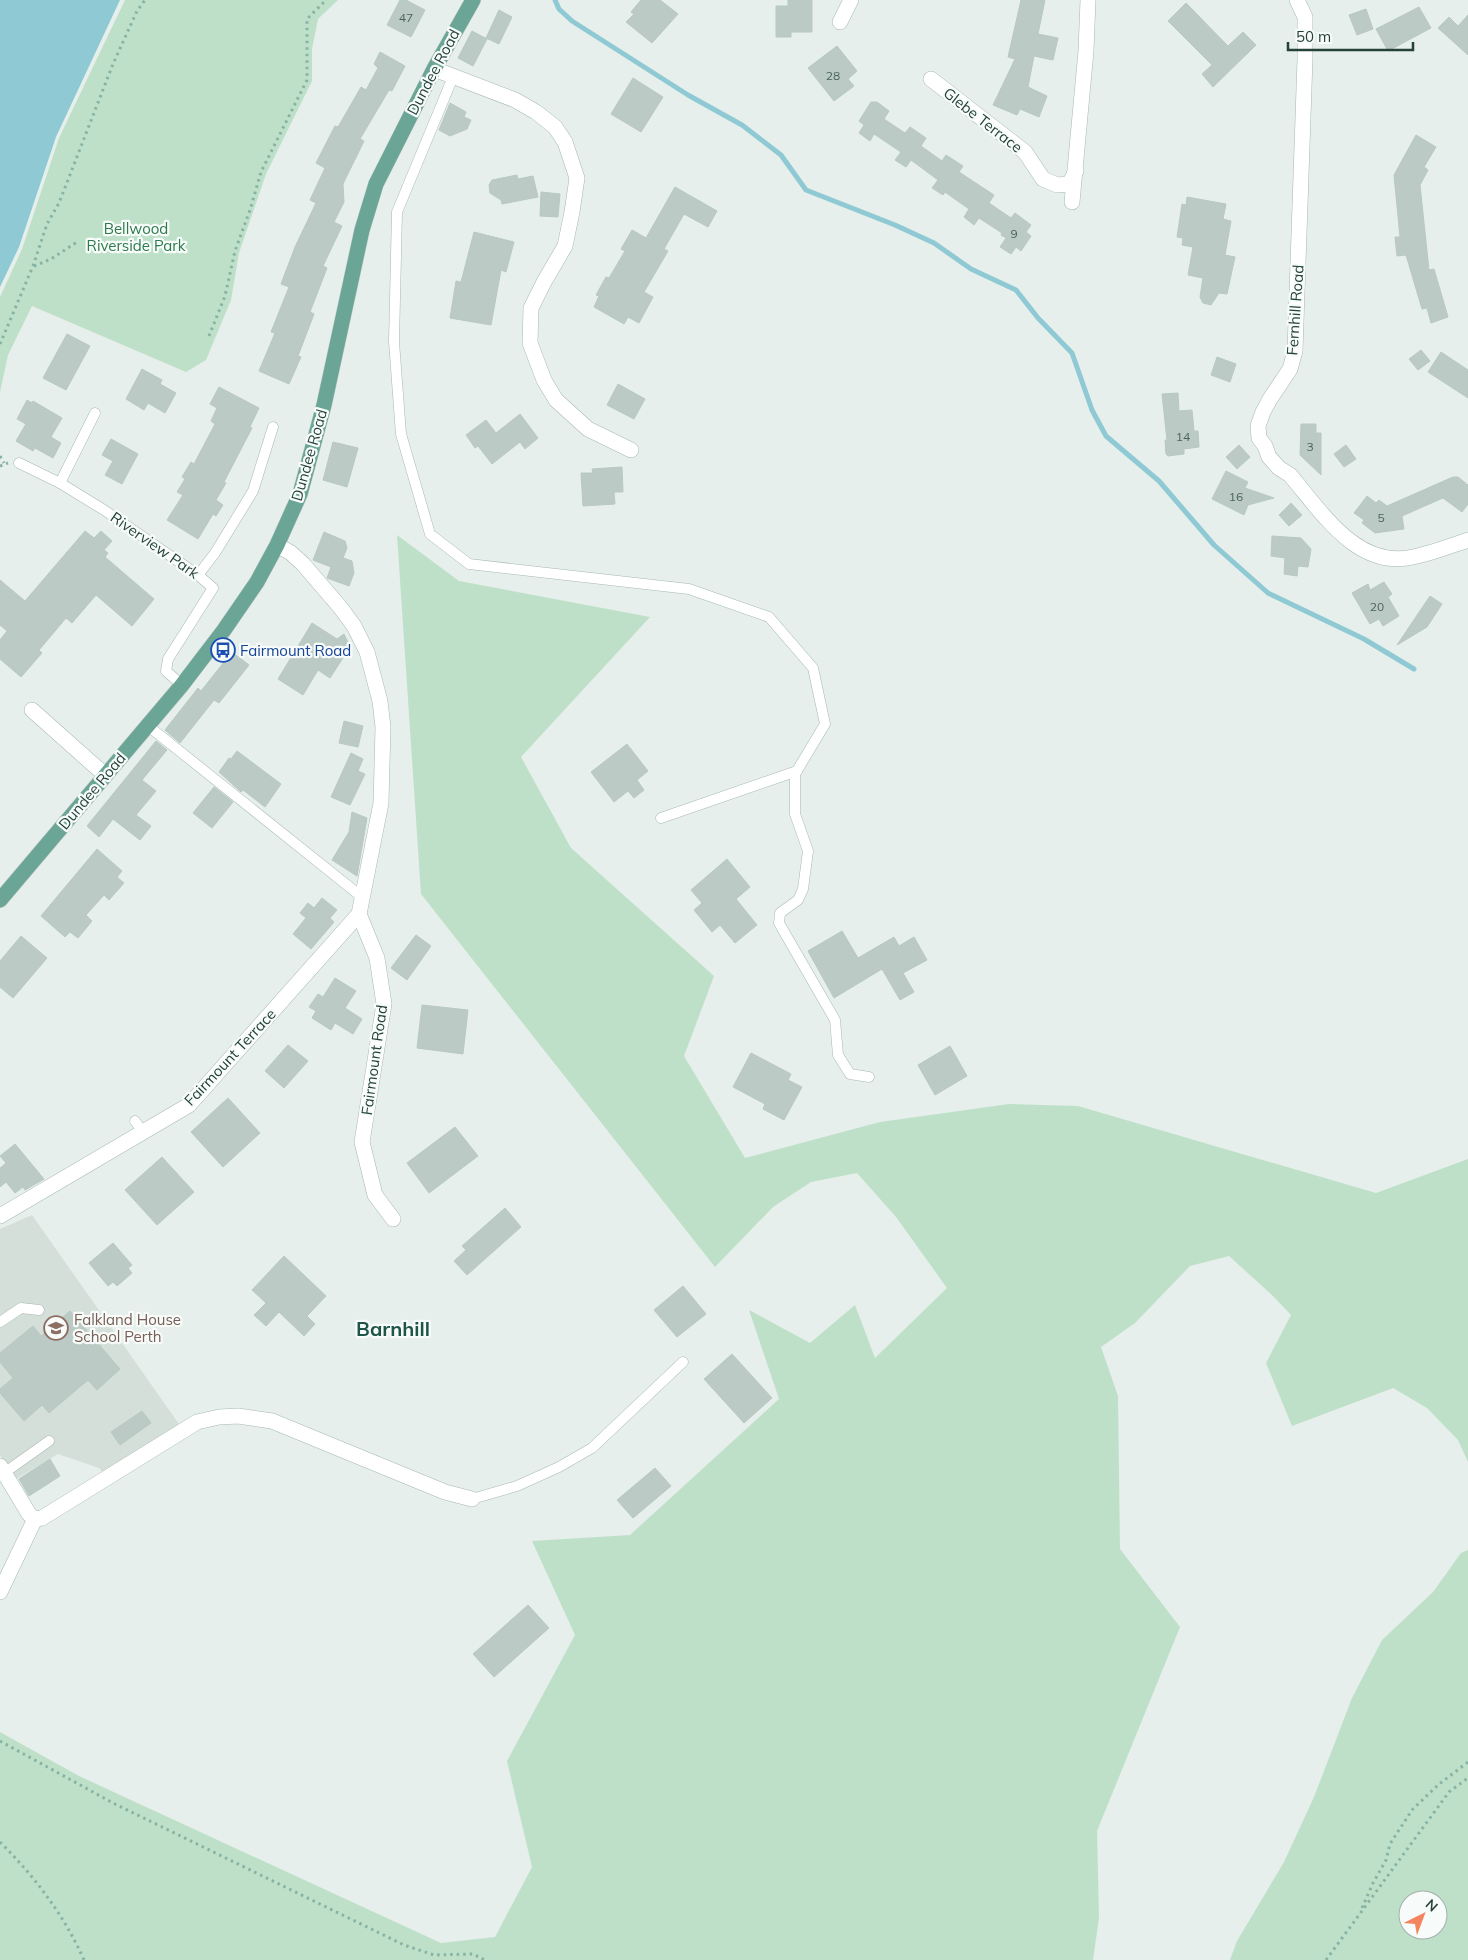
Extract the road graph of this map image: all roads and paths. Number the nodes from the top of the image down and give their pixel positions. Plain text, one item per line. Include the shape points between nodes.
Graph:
1 (145, 0) edge
2 (326, 0) edge
3 (472, 0) edge
4 (851, 0) edge
5 (1088, 0) edge
6 (1297, 0) edge
7 (840, 22) dead end
8 (434, 69) junction
9 (453, 77) junction
10 (931, 79) dead end
11 (1076, 171) junction
12 (1072, 202) dead end
13 (77, 242) dead end
14 (33, 266) junction
15 (209, 336) dead end
16 (0, 344) edge
17 (95, 412) dead end
18 (273, 428) dead end
19 (631, 450) dead end
20 (0, 456) edge
21 (4, 463) dead end
22 (19, 463) dead end
23 (60, 483) junction
24 (1468, 540) edge
25 (277, 545) junction
26 (198, 575) junction
27 (182, 685) junction
28 (32, 710) dead end
29 (147, 725) junction
30 (797, 771) junction
31 (105, 775) junction
32 (661, 818) dead end
33 (362, 898) junction
34 (0, 900) edge
35 (359, 914) junction
36 (869, 1077) dead end
37 (0, 1216) edge
38 (393, 1219) dead end
39 (39, 1310) dead end
40 (0, 1322) edge
41 (683, 1362) dead end
42 (49, 1441) dead end
43 (2, 1469) edge
44 (472, 1499) joint
45 (35, 1519) junction
46 (0, 1592) edge
47 (0, 1741) edge
48 (1468, 1762) edge
49 (1468, 1778) edge
50 (0, 1842) edge
51 (1359, 1915) junction
52 (84, 1960) edge
53 (485, 1960) edge
54 (1326, 1960) edge

1 - 14 path via 112,64 59,203 46,224
2 - 15 path via 308,19 307,80 261,172 235,252 225,296
3 - 8 main road, Dundee Road
4 - 7 street
5 - 11 street
6 - 24 street, Fernhill Road via 1305,17 1305,59 1294,351 1290,369 1262,412 1259,438 1279,468 1290,475 1350,542 1367,553 1384,558 1412,558
8 - 9 street
8 - 25 main road, Dundee Road via 376,184 362,230 324,405 300,494
9 - 19 street via 515,100 536,112 555,127 565,142 577,178 572,212 565,246 531,308 530,343 544,380 556,400 588,429
9 - 30 lane via 397,212 394,342 401,434 430,534 470,564 689,589 769,617 813,668 825,724
10 - 11 street, Glebe Terrace via 1026,152 1043,180 1057,185 1069,184
11 - 12 street
13 - 14 path
14 - 16 path
17 - 23 lane
18 - 26 lane via 253,490
20 - 21 path
22 - 23 lane, Riverview Park
23 - 26 lane, Riverview Park
25 - 27 main road, Dundee Road via 257,582
25 - 33 street via 303,564 354,626 367,652 375,679 383,727 381,804
26 - 27 lane, Riverview Park via 213,588 168,659 166,671
27 - 29 main road, Dundee Road
28 - 31 street
29 - 31 main road, Dundee Road
29 - 33 lane
30 - 32 lane
30 - 36 lane via 795,814 808,851 798,900 780,913 779,923 835,1020 838,1055 850,1074
31 - 34 main road, Dundee Road
33 - 35 street
35 - 37 street, Fairmount Terrace via 304,968 189,1105 139,1126
35 - 38 street, Fairmount Road via 377,958 384,1004 362,1142 375,1195
39 - 40 lane via 21,1308
41 - 44 lane via 592,1448 517,1486
42 - 43 lane
43 - 45 street
44 - 45 street via 445,1492 272,1421 238,1416 197,1422 42,1518
45 - 46 street
47 - 53 path via 113,1803 404,1945 434,1956 473,1954
48 - 51 path via 1412,1810 1390,1844 1386,1860
49 - 51 path via 1449,1792
50 - 52 path via 24,1866 62,1916
51 - 54 path

